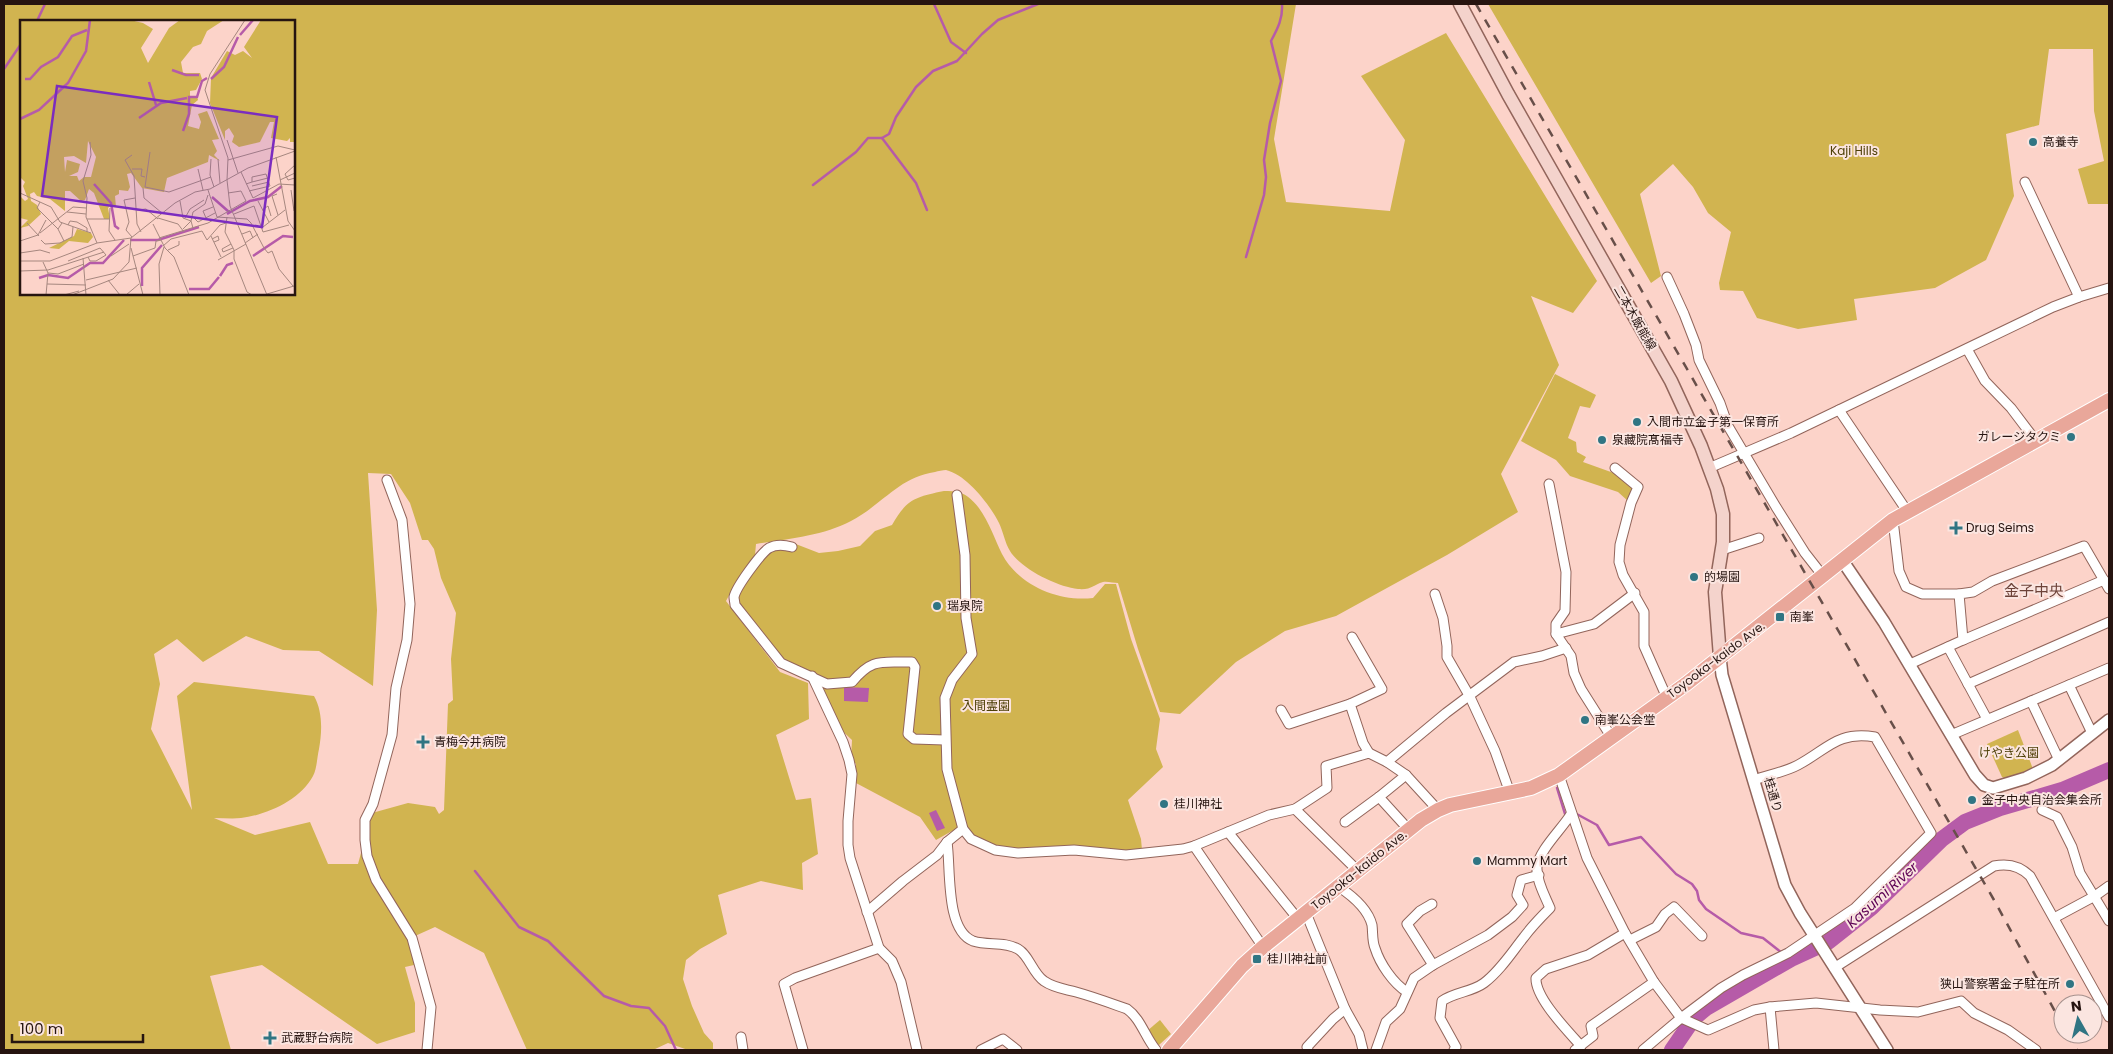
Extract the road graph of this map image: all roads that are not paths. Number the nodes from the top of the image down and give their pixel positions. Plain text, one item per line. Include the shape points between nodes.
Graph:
1 (1460, 4) edge
2 (2025, 182) dead end
3 (1667, 277) dead end
4 (2109, 288) edge
5 (2079, 297) junction
6 (1967, 349) junction
7 (2109, 400) edge
8 (1839, 410) junction
9 (2036, 441) junction
10 (1745, 454) junction
11 (1615, 468) dead end
12 (1710, 468) junction
13 (387, 480) dead end
14 (1549, 484) dead end
15 (957, 496) dead end
16 (1907, 511) junction
17 (1893, 520) junction
18 (1759, 538) dead end
19 (792, 547) dead end
20 (1722, 550) junction
21 (1842, 560) junction
22 (1823, 576) junction
23 (2104, 580) junction
24 (2109, 589) edge
25 (1635, 593) junction
26 (1434, 594) dead end
27 (1958, 594) junction
28 (2109, 622) edge
29 (1556, 634) junction
30 (1352, 637) dead end
31 (1963, 640) junction
32 (1948, 647) junction
33 (1566, 648) junction
34 (1720, 657) junction
35 (1910, 664) junction
36 (2109, 668) edge
37 (812, 675) junction
38 (1968, 684) junction
39 (2069, 685) junction
40 (1470, 697) junction
41 (1667, 698) junction
42 (2031, 701) junction
43 (1350, 704) junction
44 (1281, 710) dead end
45 (1986, 719) junction
46 (2109, 720) edge
47 (2092, 733) junction
48 (1951, 735) junction
49 (1612, 738) junction
50 (945, 740) junction
51 (1369, 753) junction
52 (2059, 760) junction
53 (1387, 762) junction
54 (1406, 775) junction
55 (1559, 775) junction
56 (1754, 780) junction
57 (1510, 794) junction
58 (1379, 797) junction
59 (1295, 809) junction
60 (1438, 810) junction
61 (2042, 810) dead end
62 (1571, 814) junction
63 (1345, 822) dead end
64 (963, 829) junction
65 (1409, 830) junction
66 (1228, 832) junction
67 (947, 842) junction
68 (1194, 846) junction
69 (1358, 871) junction
70 (1539, 875) junction
71 (2109, 886) edge
72 (1338, 887) junction
73 (2095, 896) junction
74 (1432, 904) dead end
75 (867, 912) junction
76 (1302, 916) junction
77 (2054, 918) junction
78 (2109, 921) edge
79 (1702, 936) dead end
80 (1814, 936) junction
81 (1627, 937) junction
82 (1263, 946) junction
83 (879, 948) junction
84 (1433, 965) junction
85 (1834, 968) junction
86 (1654, 982) junction
87 (1407, 992) junction
88 (1770, 1007) junction
89 (1860, 1008) junction
90 (1345, 1009) junction
91 (2109, 1017) edge
92 (1681, 1018) junction
93 (741, 1037) dead end
94 (1578, 1048) edge
95 (1456, 1049) edge
96 (427, 1050) edge
97 (743, 1050) edge
98 (803, 1050) edge
99 (917, 1050) edge
100 (981, 1050) edge
101 (1017, 1050) edge
102 (1156, 1050) edge
103 (1169, 1050) edge
104 (1308, 1050) edge
105 (1363, 1050) edge
106 (1376, 1050) edge
107 (1643, 1050) edge
108 (1774, 1050) edge
109 (1887, 1050) edge
110 (2036, 1050) edge

1 - 12 main road, 二本木飯能線 via 1671,381
2 - 5 street
3 - 10 street via 1728,426
4 - 5 street
5 - 6 street
6 - 8 street
6 - 9 street via 1985,380
7 - 9 main road, Toyooka-kaido Ave.
8 - 10 street
8 - 16 street
9 - 16 main road, Toyooka-kaido Ave.
10 - 12 street
10 - 22 street
11 - 25 street via 1638,487 1620,545 1619,562
12 - 20 main road, 二本木飯能線 via 1723,514
13 - 96 street via 402,520 410,604 392,735 366,820 366,840 376,880 412,938 431,1007
14 - 29 street via 1566,572 1565,611 1556,624
15 - 50 street via 965,555 966,618 972,654 952,680 945,698
16 - 17 main road, Toyooka-kaido Ave.
17 - 21 main road, Toyooka-kaido Ave.
17 - 27 street via 1899,571 1906,587 1922,594
18 - 20 street
19 - 37 street via 777,545 764,552 741,583 734,601 781,663
20 - 34 main road, 二本木飯能線 via 1715,592
21 - 22 main road, Toyooka-kaido Ave.
21 - 35 street
22 - 34 main road, Toyooka-kaido Ave.
23 - 24 street
23 - 27 street via 2084,546 1992,580 1973,592
23 - 31 street
25 - 29 street via 1594,624
25 - 41 street via 1644,612 1644,646
26 - 40 street via 1443,618 1447,657
27 - 31 street
28 - 38 street
29 - 33 street
30 - 43 street via 1382,689
31 - 32 street
32 - 35 street
32 - 38 street
33 - 40 street via 1514,662
33 - 49 street via 1581,688
34 - 41 main road, Toyooka-kaido Ave.
34 - 56 street, 桂通り via 1722,675
35 - 48 street
36 - 39 street
37 - 50 street via 827,684 852,682 868,665 912,662 915,667 908,734 914,739
37 - 75 street via 849,760 852,774 848,845
38 - 45 street
39 - 42 street
39 - 47 street
40 - 53 street
40 - 57 street via 1495,751
41 - 49 main road, Toyooka-kaido Ave.
42 - 45 street
42 - 52 street
43 - 44 street via 1289,724
43 - 51 street
45 - 48 street
46 - 47 street
47 - 52 street
48 - 52 street via 1980,783 1988,787 2001,787 2020,780
49 - 55 main road, Toyooka-kaido Ave.
50 - 64 street via 947,769
51 - 53 street
51 - 59 street via 1326,766 1327,788
53 - 54 street
54 - 58 street
54 - 60 street
55 - 57 main road, Toyooka-kaido Ave.
55 - 62 street
56 - 80 street, 桂通り via 1785,885
56 - 80 street via 1796,767 1830,743 1849,736 1875,737 1931,833 1855,908
57 - 60 main road, Toyooka-kaido Ave.
58 - 63 street
58 - 65 street
59 - 66 street via 1269,815
59 - 69 street
60 - 65 main road, Toyooka-kaido Ave.
61 - 73 street via 2057,817 2080,873
62 - 70 street via 1545,849 1537,866
62 - 81 street via 1586,858
64 - 67 street
64 - 68 street via 978,843 1004,852 1074,850 1126,855
65 - 69 main road, Toyooka-kaido Ave.
66 - 68 street
66 - 76 street
67 - 75 street via 937,856
67 - 102 street via 954,914 964,936 981,943 1005,944 1020,949 1048,984 1127,1009 1134,1014 1146,1039
68 - 82 street
69 - 72 main road, Toyooka-kaido Ave.
70 - 84 street via 1521,880 1517,895 1523,905 1512,917 1488,935
70 - 95 street via 1550,908 1484,983 1456,992 1442,1001 1440,1018
71 - 73 street
72 - 76 main road, Toyooka-kaido Ave.
72 - 87 street via 1351,895 1368,916 1375,949 1397,986
73 - 77 street
73 - 78 street
74 - 84 street via 1407,924
75 - 83 street
76 - 82 main road, Toyooka-kaido Ave.
76 - 90 street
77 - 85 street via 2024,870 2010,865 1994,866
77 - 91 street
79 - 81 street via 1674,907 1656,927
80 - 85 street, 桂通り
80 - 92 street via 1742,975
81 - 86 street
81 - 94 street via 1546,969 1536,978 1550,1011
82 - 103 main road, Toyooka-kaido Ave.
83 - 98 street via 784,984
83 - 99 street via 892,961 901,982
84 - 87 street via 1414,978
85 - 89 street
86 - 92 street
86 - 94 street via 1591,1026 1593,1036
87 - 106 street via 1400,1009 1386,1022
88 - 89 street via 1816,1003
88 - 92 street via 1754,1010 1708,1030
88 - 108 street
89 - 109 street
89 - 110 street via 1918,1012 1961,1001 1974,1013 2008,1030
90 - 104 street via 1307,1047
90 - 105 street via 1359,1034
92 - 107 street
93 - 97 street
100 - 101 street via 1004,1039

